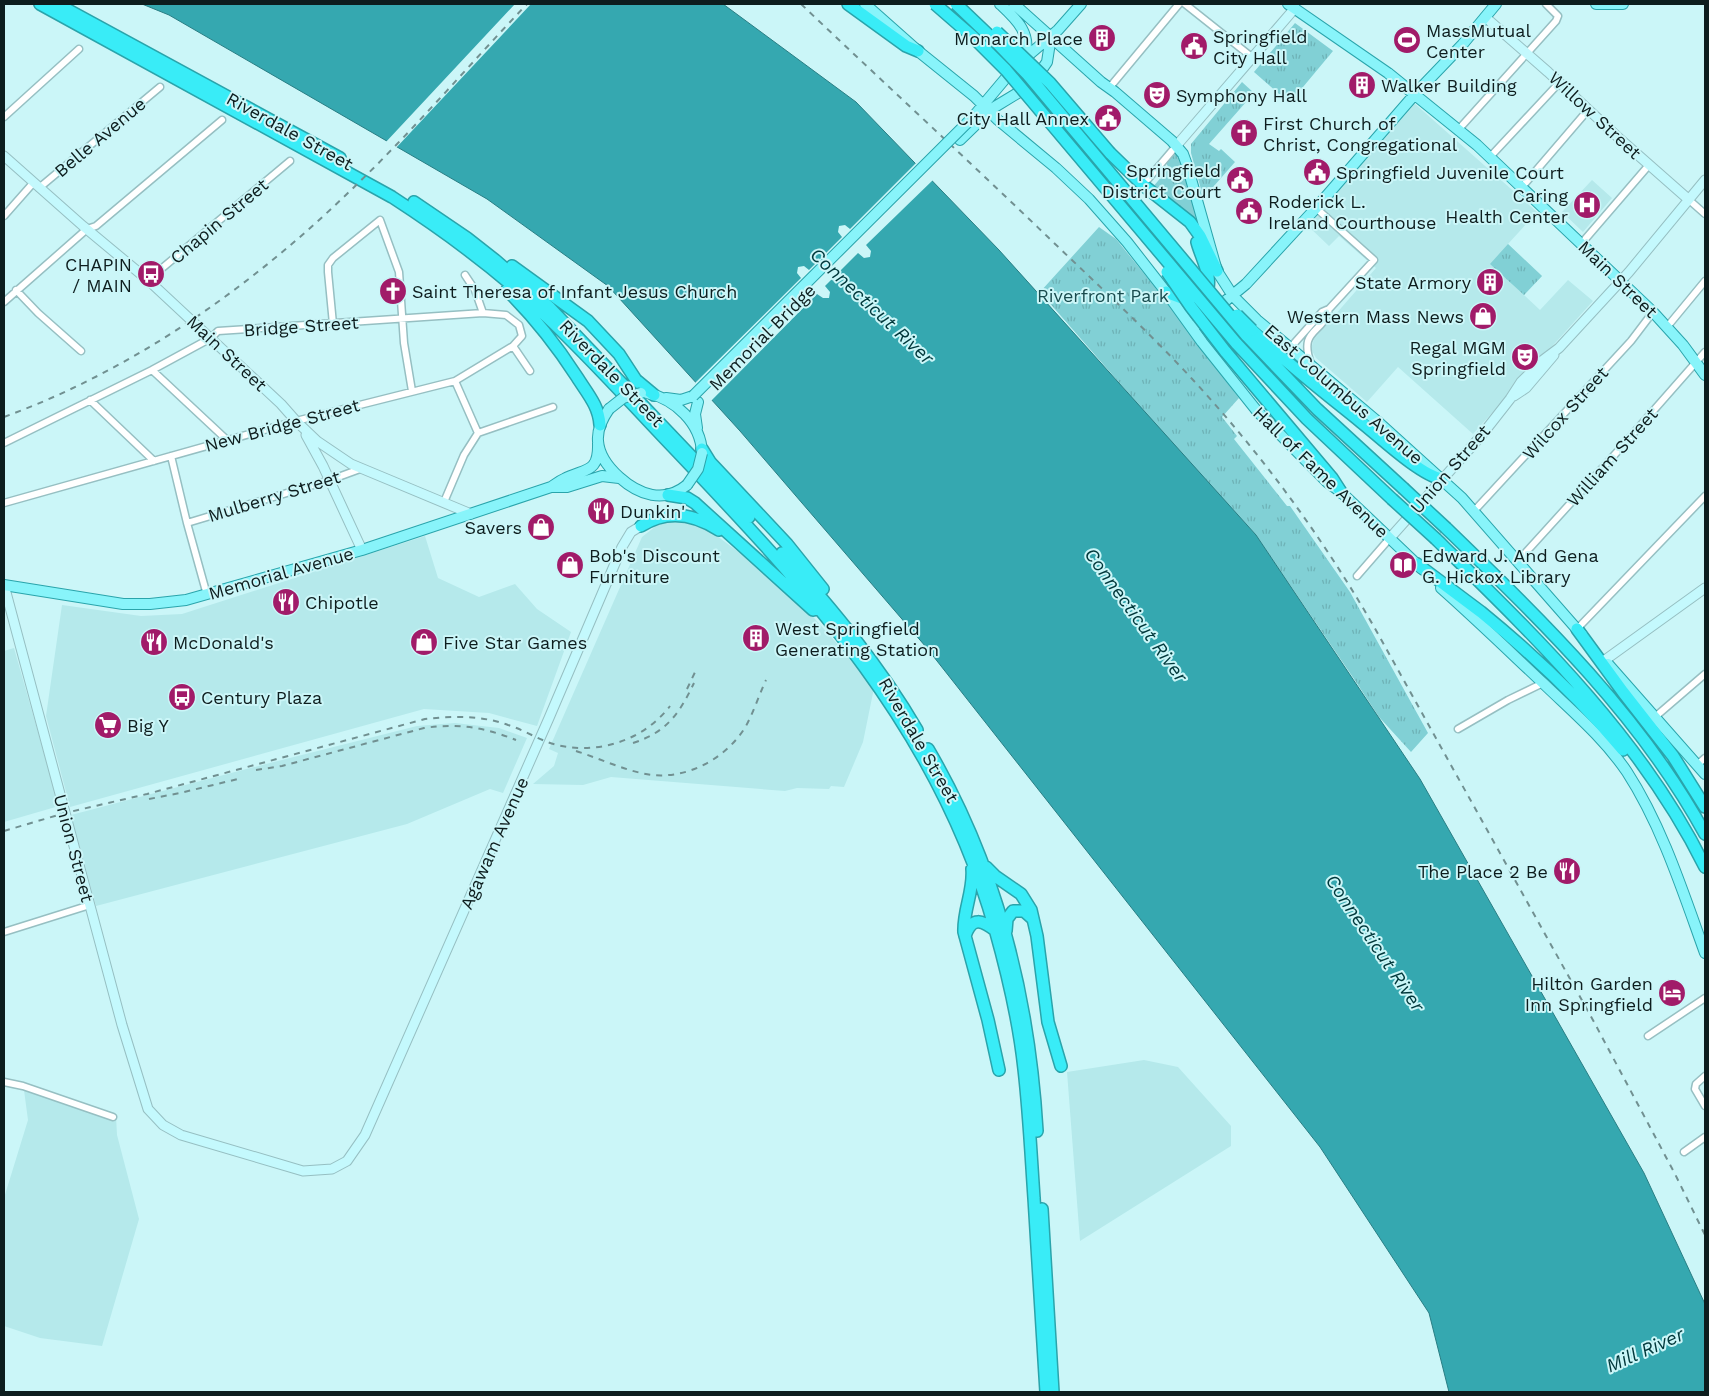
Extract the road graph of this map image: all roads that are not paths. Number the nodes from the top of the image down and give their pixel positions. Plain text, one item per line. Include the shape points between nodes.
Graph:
1 (40, 4) edge
2 (57, 4) edge
3 (848, 4) edge
4 (865, 4) edge
5 (935, 4) edge
6 (956, 4) edge
7 (962, 4) edge
8 (1000, 4) edge
9 (1014, 4) edge
10 (1081, 4) edge
11 (1179, 4) edge
12 (1185, 4) edge
13 (1496, 4) edge
14 (1546, 4) edge
15 (1596, 4) edge
16 (1622, 4) edge
17 (1292, 6) edge
18 (1485, 17) junction
19 (1050, 36) junction
20 (80, 49) dead end
21 (918, 51) junction
22 (1528, 54) junction
23 (1024, 58) junction
24 (1253, 58) junction
25 (1559, 83) junction
26 (160, 86) dead end
27 (1110, 87) junction
28 (1415, 94) junction
29 (986, 108) junction
30 (1588, 110) junction
31 (4, 117) edge
32 (222, 120) dead end
33 (1459, 129) junction
34 (1177, 145) junction
35 (4, 156) edge
36 (1490, 157) junction
37 (290, 161) dead end
38 (1648, 163) junction
39 (1148, 178) dead end
40 (1705, 180) edge
41 (36, 185) junction
42 (1522, 187) junction
43 (1688, 200) junction
44 (1316, 208) junction
45 (1705, 214) edge
46 (4, 216) edge
47 (1190, 222) junction
48 (87, 230) junction
49 (1142, 232) junction
50 (463, 241) junction
51 (1581, 244) junction
52 (1217, 271) junction
53 (465, 275) dead end
54 (148, 280) junction
55 (1620, 280) junction
56 (1705, 281) edge
57 (16, 290) junction
58 (1166, 292) junction
59 (1233, 296) junction
60 (4, 302) edge
61 (1328, 309) junction
62 (1653, 312) junction
63 (483, 313) junction
64 (402, 320) junction
65 (333, 324) junction
66 (1667, 327) junction
67 (1193, 328) junction
68 (1249, 332) junction
69 (211, 338) junction
70 (513, 346) junction
71 (1290, 348) junction
72 (81, 351) dead end
73 (1705, 352) edge
74 (1696, 362) junction
75 (1311, 366) junction
76 (152, 370) junction
77 (530, 371) dead end
78 (1705, 375) edge
79 (455, 381) junction
80 (412, 391) junction
81 (654, 395) junction
82 (665, 398) junction
83 (696, 399) junction
84 (90, 400) junction
85 (552, 407) dead end
86 (296, 421) junction
87 (600, 426) junction
88 (478, 433) junction
89 (698, 434) junction
90 (227, 440) junction
91 (4, 443) edge
92 (598, 443) junction
93 (702, 451) junction
94 (172, 456) junction
95 (154, 460) junction
96 (360, 469) junction
97 (1442, 479) junction
98 (330, 480) junction
99 (622, 480) junction
100 (551, 487) junction
101 (1341, 492) junction
102 (668, 495) junction
103 (1705, 496) edge
104 (444, 502) junction
105 (4, 503) edge
106 (1474, 511) junction
107 (471, 514) junction
108 (187, 523) junction
109 (641, 526) joint
110 (1390, 538) junction
111 (735, 539) junction
112 (362, 550) junction
113 (1518, 561) junction
114 (1417, 564) junction
115 (1357, 576) dead end
116 (4, 585) edge
117 (1705, 588) edge
118 (207, 595) junction
119 (1577, 629) junction
120 (860, 652) junction
121 (1605, 660) junction
122 (1705, 674) edge
123 (1543, 683) junction
124 (1655, 717) junction
125 (1458, 729) dead end
126 (1705, 758) edge
127 (1697, 765) junction
128 (1705, 774) edge
129 (1705, 807) edge
130 (1676, 814) junction
131 (1705, 834) edge
132 (970, 855) junction
133 (982, 861) junction
134 (1705, 867) edge
135 (90, 905) junction
136 (1033, 919) junction
137 (996, 931) junction
138 (4, 932) edge
139 (965, 936) junction
140 (1007, 940) junction
141 (1705, 953) edge
142 (1705, 998) edge
143 (1648, 1036) dead end
144 (1062, 1066) dead end
145 (999, 1070) dead end
146 (1705, 1076) edge
147 (4, 1082) edge
148 (1705, 1106) edge
149 (148, 1110) joint
150 (113, 1117) dead end
151 (1705, 1137) edge
152 (1684, 1152) dead end
153 (1046, 1392) edge
154 (1054, 1392) edge

1 - 50 highway, Riverdale Street via 373,186
2 - 50 highway, Riverdale Street via 384,183
3 - 21 highway via 906,46
4 - 21 main road, Hall of Fame Avenue
5 - 49 highway, bridge via 1006,70
6 - 68 highway, bridge via 1018,64 1183,261
7 - 47 highway, bridge via 988,23 1035,67 1110,153 1143,185
8 - 23 main road via 1023,29 1027,43
9 - 19 main road, East Columbus Avenue
10 - 19 main road
11 - 27 street
12 - 24 street
13 - 18 main road
14 - 22 street via 1558,18
15 - 16 main road
17 - 24 street
17 - 28 main road, Main Street
18 - 22 street, Willow Street
18 - 28 main road
19 - 23 main road
19 - 27 main road, East Columbus Avenue
19 - 29 main road via 1047,62 1034,81
20 - 31 street
21 - 29 main road, Hall of Fame Avenue
22 - 25 street, Willow Street
22 - 33 street
23 - 29 main road
24 - 34 street
25 - 30 street, Willow Street
25 - 36 street
26 - 41 street, Belle Avenue
27 - 34 main road, East Columbus Avenue
28 - 33 main road, Main Street
28 - 44 main road
29 - 58 main road, Hall of Fame Avenue via 1082,192
29 - 83 main road, Memorial Bridge
30 - 38 street, Willow Street
30 - 42 street
32 - 48 street via 96,226
33 - 36 main road, Main Street
34 - 39 street
34 - 52 main road, East Columbus Avenue via 1187,165
35 - 41 street, Main Street
36 - 42 main road, Main Street
37 - 54 street, Chapin Street
38 - 43 street, Willow Street
38 - 51 street
40 - 43 street, Union Street
41 - 46 street, Belle Avenue
41 - 48 street, Main Street
42 - 51 main road, Main Street
43 - 45 street, Willow Street
43 - 55 street, Union Street
44 - 59 main road
44 - 61 street via 1374,260
47 - 52 highway
47 - 58 highway via 1209,288 1205,295 1194,301
48 - 54 street, Main Street
48 - 57 street
49 - 101 highway, bridge via 1225,352
49 - 130 highway, bridge via 1236,343 1307,419 1436,539 1587,695 1637,756
50 - 81 highway via 505,261 581,315 615,349 636,380
50 - 87 highway via 553,342 596,406
50 - 120 highway, Riverdale Street via 529,290 582,340 812,586
51 - 55 main road, Main Street
52 - 59 main road, East Columbus Avenue
53 - 63 street via 475,290
54 - 69 street, Main Street
55 - 62 main road, Main Street
55 - 97 street, Union Street via 1559,348 1521,382 1481,436
56 - 66 street
57 - 60 street
57 - 72 street
58 - 67 main road, Hall of Fame Avenue
59 - 67 main road
59 - 71 main road, East Columbus Avenue
61 - 71 street
61 - 75 street via 1327,316 1307,343
62 - 66 main road, Main Street
62 - 106 street, Wilcox Street via 1631,341
63 - 64 street, Bridge Street
63 - 70 street, Bridge Street via 505,314 516,322 522,331 521,338
64 - 65 street, Bridge Street
64 - 65 street via 398,266 380,220 328,265
64 - 80 street
65 - 69 street, Bridge Street via 218,331
66 - 74 main road, Main Street
67 - 101 main road, Hall of Fame Avenue via 1257,411 1327,482
68 - 97 highway via 1423,471
68 - 131 highway, bridge via 1317,408 1446,528 1544,626 1618,708 1662,764
69 - 76 street, Bridge Street
69 - 86 street, Main Street
70 - 77 street
70 - 79 street, New Bridge Street
71 - 75 main road, East Columbus Avenue
73 - 74 street, William Street
74 - 78 main road, Main Street
74 - 113 street, William Street
75 - 97 main road, East Columbus Avenue
76 - 84 street, Bridge Street
76 - 90 street
79 - 80 street, New Bridge Street
79 - 88 street
80 - 86 street, New Bridge Street
81 - 82 main road
81 - 87 main road, bridge via 641,393 623,398 609,409
82 - 83 main road, Memorial Bridge
82 - 89 main road via 687,417
83 - 89 main road, Memorial Bridge
84 - 91 street, Bridge Street
84 - 95 street
85 - 88 street
86 - 90 street, New Bridge Street
86 - 96 street, Main Street via 317,441
86 - 98 street
87 - 92 main road
88 - 104 street via 464,455
89 - 93 main road
90 - 94 street, New Bridge Street
92 - 99 main road via 608,465
92 - 100 main road, Memorial Avenue via 592,468 564,478
93 - 102 main road, bridge via 698,469 687,484
93 - 120 highway via 806,566
94 - 95 street, New Bridge Street
94 - 108 street
95 - 105 street, New Bridge Street
96 - 98 street, Mulberry Street
96 - 104 street, Main Street
97 - 106 main road, East Columbus Avenue
97 - 110 street, Union Street
98 - 108 street, Mulberry Street
98 - 112 street
99 - 100 main road, Memorial Avenue via 604,476
99 - 102 main road via 646,494
100 - 107 main road, Memorial Avenue
101 - 110 main road, Hall of Fame Avenue
102 - 111 highway via 694,502
103 - 119 street
104 - 107 street, Main Street
106 - 113 main road, East Columbus Avenue
107 - 112 main road, Memorial Avenue
108 - 118 street
109 - 111 highway via 655,518 687,516
109 - 149 street, Agawam Avenue via 631,532 622,546 365,1135 347,1161 332,1169 303,1170 181,1135 163,1126
110 - 114 main road, Hall of Fame Avenue
110 - 115 street
111 - 120 highway
112 - 118 main road, Memorial Avenue
113 - 119 main road, East Columbus Avenue
114 - 123 main road, Hall of Fame Avenue
114 - 130 highway via 1534,659 1617,742
116 - 118 main road, Memorial Avenue via 123,604 163,604
116 - 135 street, Union Street
117 - 121 street
119 - 121 main road, East Columbus Avenue
119 - 129 highway via 1673,756
120 - 132 highway, Riverdale Street via 926,761
120 - 133 highway, Riverdale Street via 896,695 939,768
121 - 124 main road, East Columbus Avenue
122 - 124 street
123 - 125 street
123 - 141 main road, Hall of Fame Avenue via 1600,739 1633,783 1682,887
124 - 127 main road, East Columbus Avenue
126 - 127 street
127 - 128 main road, East Columbus Avenue
130 - 134 highway
132 - 137 highway, Riverdale Street
132 - 139 highway via 972,881 964,918
133 - 136 highway via 994,876 1021,894
133 - 140 highway, Riverdale Street
135 - 138 street
135 - 149 street, Union Street
136 - 140 highway via 1021,910 1010,913 1006,922
136 - 144 highway via 1048,1022
137 - 139 highway via 984,923 975,922 969,926
137 - 153 highway, Riverdale Street via 1024,1067
139 - 145 highway
140 - 154 highway, Riverdale Street via 1022,999 1032,1067
142 - 143 street
146 - 148 street via 1695,1088
147 - 150 street
151 - 152 street

